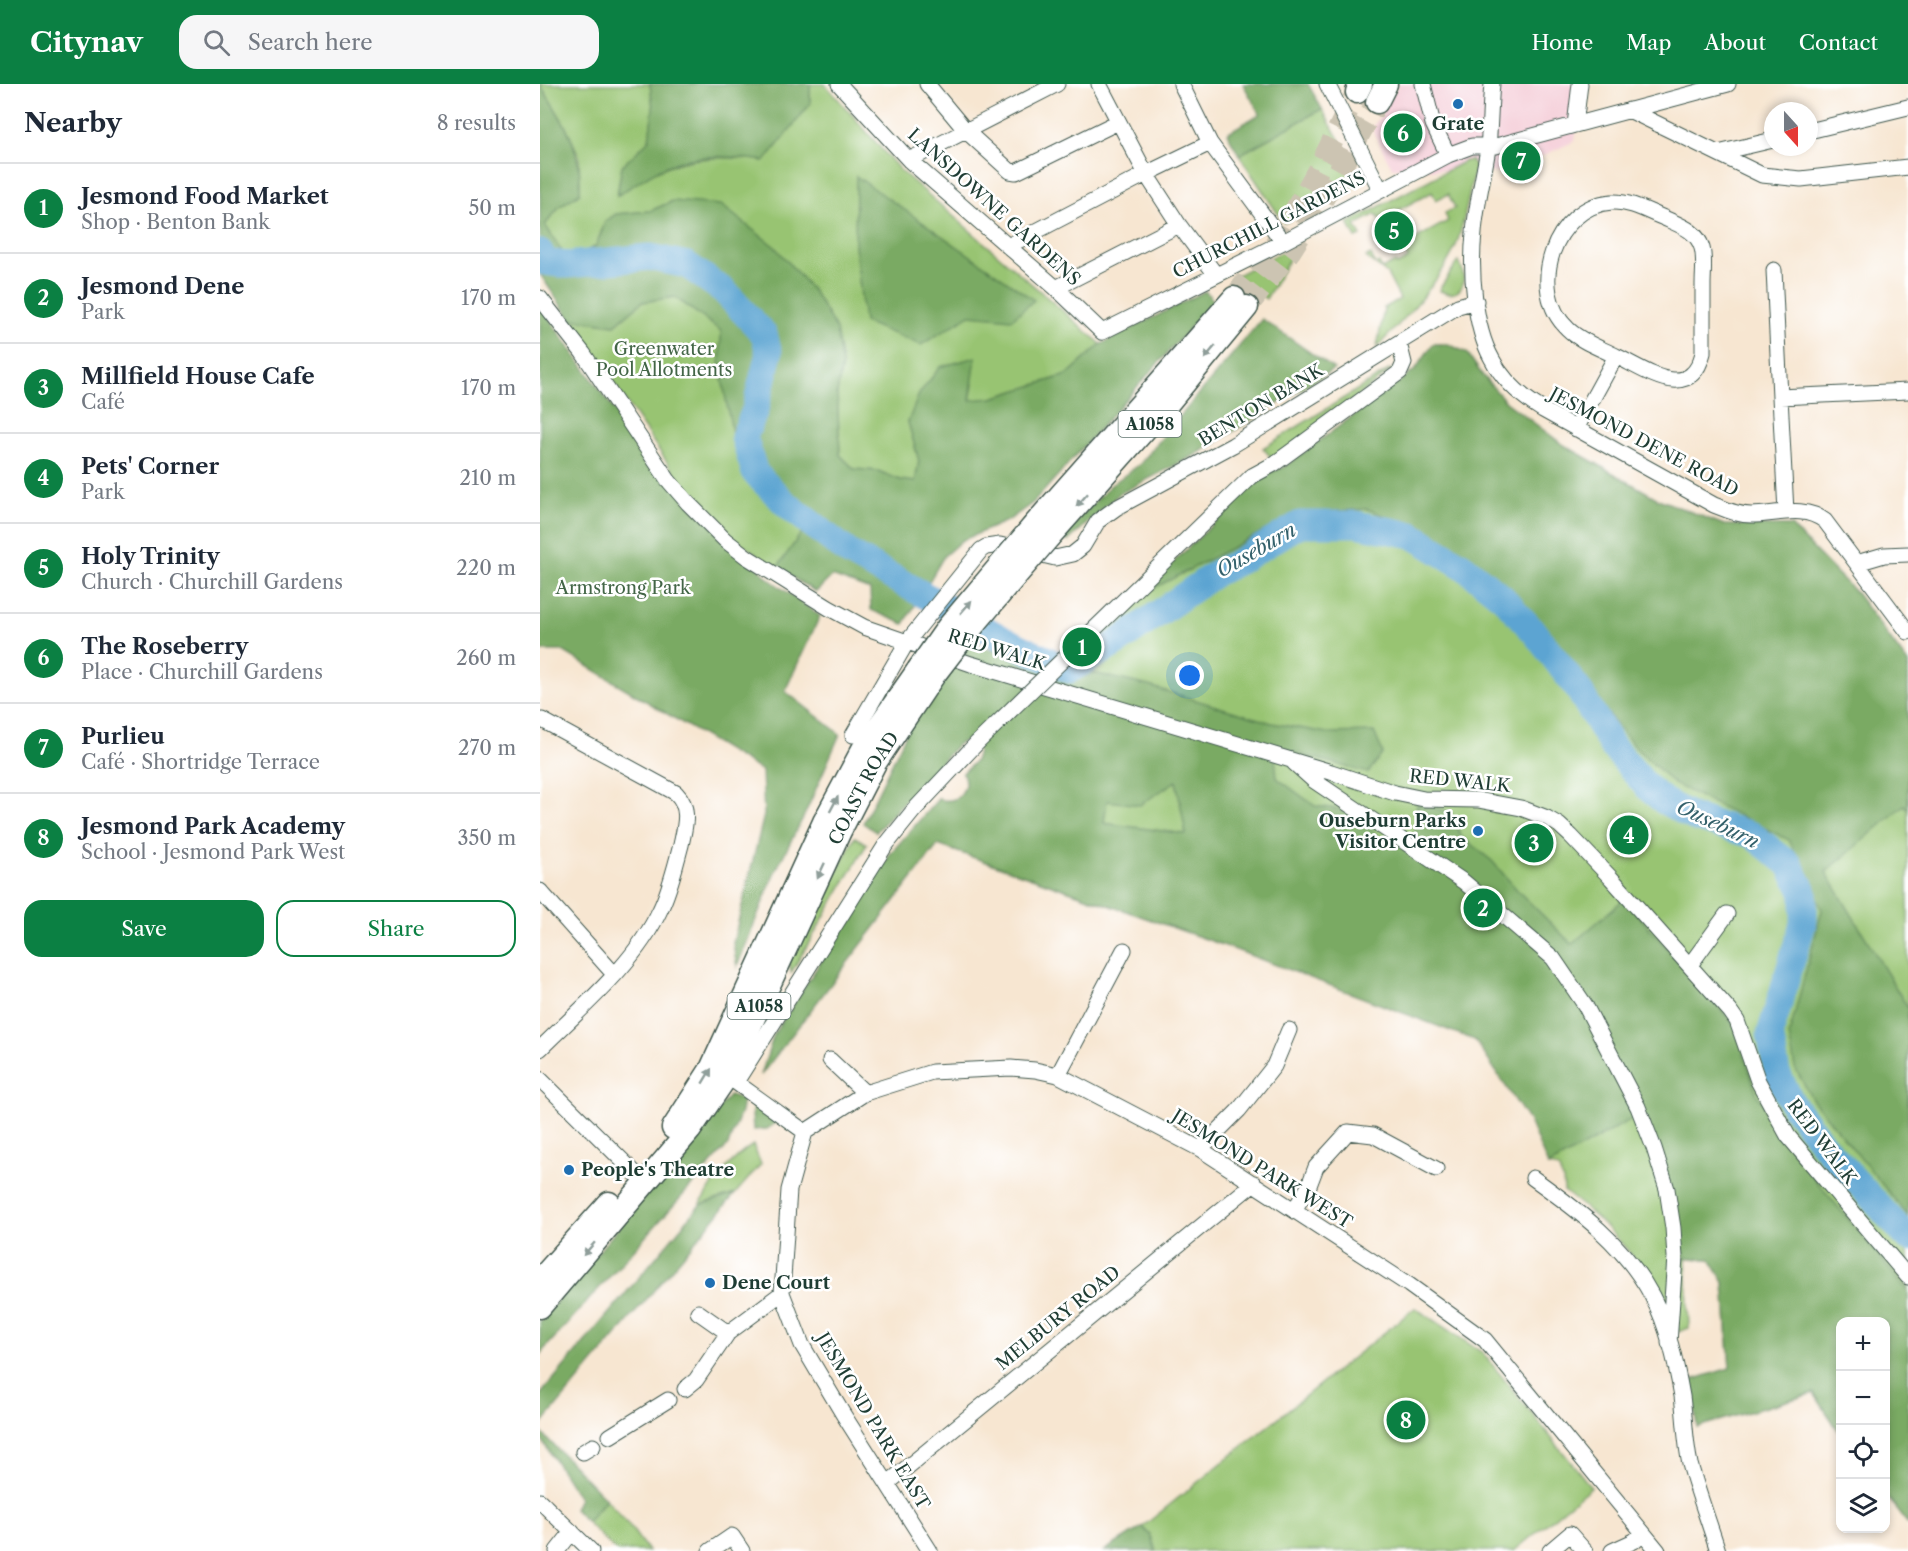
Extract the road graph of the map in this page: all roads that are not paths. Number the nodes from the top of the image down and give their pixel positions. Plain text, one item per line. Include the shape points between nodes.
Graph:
1 (839, 84) edge
2 (927, 84) edge
3 (1057, 84) edge
4 (1099, 84) edge
5 (1181, 84) edge
6 (1327, 84) edge
7 (1422, 84) edge
8 (1492, 84) edge
9 (1580, 84) edge
10 (1728, 84) edge
11 (1908, 107) edge
12 (1629, 111) junction
13 (1118, 122) junction
14 (1575, 125) junction
15 (1818, 129) edge
16 (966, 131) junction
17 (1764, 142) edge
18 (1210, 143) junction
19 (1488, 147) junction
20 (1718, 153) junction
21 (1449, 155) junction
22 (909, 160) junction
23 (1908, 167) edge
24 (1146, 174) junction
25 (1380, 189) junction
26 (1179, 225) junction
27 (1283, 242) junction
28 (1008, 246) junction
29 (1774, 270) dead end
30 (1216, 275) junction
31 (1056, 288) junction
32 (540, 298) edge
33 (1476, 301) junction
34 (1241, 303) tunnel mouth
35 (1102, 332) joint
36 (1399, 343) junction
37 (1616, 356) junction
38 (1908, 391) edge
39 (1780, 397) junction
40 (1576, 429) junction
41 (1786, 512) junction
42 (1908, 554) edge
43 (1857, 563) junction
44 (1908, 632) edge
45 (907, 642) junction
46 (926, 672) junction
47 (542, 720) dead end
48 (853, 735) dead end
49 (1290, 759) junction
50 (540, 891) edge
51 (1727, 914) dead end
52 (1124, 950) dead end
53 (1690, 965) junction
54 (614, 974) junction
55 (1289, 1030) dead end
56 (540, 1049) edge
57 (830, 1060) dead end
58 (1058, 1075) junction
59 (540, 1079) edge
60 (731, 1079) junction
61 (865, 1093) junction
62 (805, 1132) junction
63 (1200, 1149) junction
64 (1436, 1169) dead end
65 (635, 1173) junction
66 (1533, 1178) dead end
67 (1254, 1183) junction
68 (1293, 1209) junction
69 (543, 1270) edge
70 (1908, 1277) edge
71 (782, 1293) junction
72 (540, 1306) edge
73 (698, 1312) dead end
74 (728, 1333) junction
75 (1670, 1343) junction
76 (685, 1389) dead end
77 (668, 1400) dead end
78 (610, 1436) dead end
79 (888, 1483) junction
80 (540, 1501) edge
81 (572, 1532) junction
82 (1643, 1533) junction
83 (928, 1550) edge
84 (557, 1551) edge
85 (591, 1551) edge
86 (710, 1551) edge
87 (742, 1551) edge
88 (1550, 1551) edge
89 (1585, 1551) edge
90 (1612, 1551) edge
91 (1658, 1551) edge
92 (1719, 1551) edge

1 - 22 street, LANSDOWNE GARDENS
2 - 16 street
3 - 16 street
4 - 13 street
5 - 18 street
6 - 25 street
7 - 21 street via 1433,124
8 - 19 street, JESMOND DENE ROAD
9 - 14 street
10 - 12 street, CHURCHILL GARDENS
11 - 15 street
12 - 14 street, CHURCHILL GARDENS
12 - 20 street
13 - 16 street via 1016,172 1010,171
13 - 24 street
14 - 19 street, CHURCHILL GARDENS
16 - 22 street
17 - 20 street
18 - 24 street
18 - 27 street
19 - 21 street, CHURCHILL GARDENS via 1472,146
19 - 33 street, JESMOND DENE ROAD via 1474,233
20 - 23 street via 1762,175 1801,179
21 - 25 street, CHURCHILL GARDENS
22 - 28 street, LANSDOWNE GARDENS
24 - 26 street
24 - 28 street
25 - 27 street, CHURCHILL GARDENS
26 - 30 street
26 - 31 street
27 - 30 street, CHURCHILL GARDENS
28 - 31 street, LANSDOWNE GARDENS
29 - 39 street
30 - 35 street, CHURCHILL GARDENS
31 - 35 street, LANSDOWNE GARDENS
32 - 45 street, RED WALK via 583,353 668,480 725,540 841,615
33 - 36 street, BENTON BANK via 1458,306
33 - 40 street, JESMOND DENE ROAD via 1489,353 1507,381 1530,402
34 - 46 highway, COAST ROAD / A1058, bridge via 1164,408 1041,531 968,631
36 - 45 street, BENTON BANK via 1239,442 1106,514 1073,554 1055,558 1000,544 986,547
36 - 60 street, bridge via 1404,363 1400,372 1252,476 934,788 885,846
37 - 37 street via 1567,328 1555,311 1547,280 1552,255 1569,222 1591,207 1612,202 1632,205 1688,229 1699,241 1703,258 1703,353 1694,374 1686,380 1670,381
37 - 40 street
38 - 39 street
39 - 41 street
40 - 41 street, JESMOND DENE ROAD via 1714,506 1749,515
41 - 43 street, JESMOND DENE ROAD via 1817,515
42 - 43 street via 1884,555
43 - 44 street, JESMOND DENE ROAD
45 - 48 street, BENTON BANK
45 - 49 street, RED WALK
46 -> 60 highway, COAST ROAD / A1058 via 840,831
65 -> 46 highway, COAST ROAD / A1058 via 677,1122 711,1069 824,822 863,749
47 - 54 street via 676,793 684,805 686,821 660,910 641,944
49 - 53 street, RED WALK via 1395,793 1424,799 1479,800 1521,808 1547,818 1571,836
49 - 75 street via 1313,780 1464,882 1552,957 1564,972 1605,1040 1638,1107 1666,1189 1673,1228
50 - 54 street
51 - 53 street
52 - 58 street
53 - 70 street, RED WALK via 1737,1022 1758,1080 1788,1136
54 - 56 street
55 - 63 street via 1274,1066 1239,1110
57 - 61 street
58 - 61 street, JESMOND PARK WEST via 1011,1068 932,1072
58 - 63 street, JESMOND PARK WEST
59 - 65 street
60 - 62 street
60 -> 72 highway, COAST ROAD / A1058
61 - 62 street, JESMOND PARK WEST
62 - 71 street, JESMOND PARK EAST via 789,1190
63 - 67 street, JESMOND PARK WEST
64 - 68 street via 1373,1135 1348,1132 1317,1167
65 - 69 highway, COAST ROAD / A1058
66 - 75 street via 1604,1232 1652,1296
67 - 68 street, JESMOND PARK WEST
67 - 79 street, MELBURY ROAD
68 - 82 street, JESMOND PARK WEST via 1485,1340
71 - 74 street
71 - 79 street, JESMOND PARK EAST via 802,1345
73 - 74 street
74 - 76 street via 696,1380
75 - 92 street via 1690,1463
77 - 78 street
79 - 83 street, JESMOND PARK EAST
80 - 81 street
81 - 84 street
81 - 85 street
82 - 90 street
82 - 91 street, JESMOND PARK WEST
86 - 87 street via 732,1536
88 - 89 street via 1570,1534

